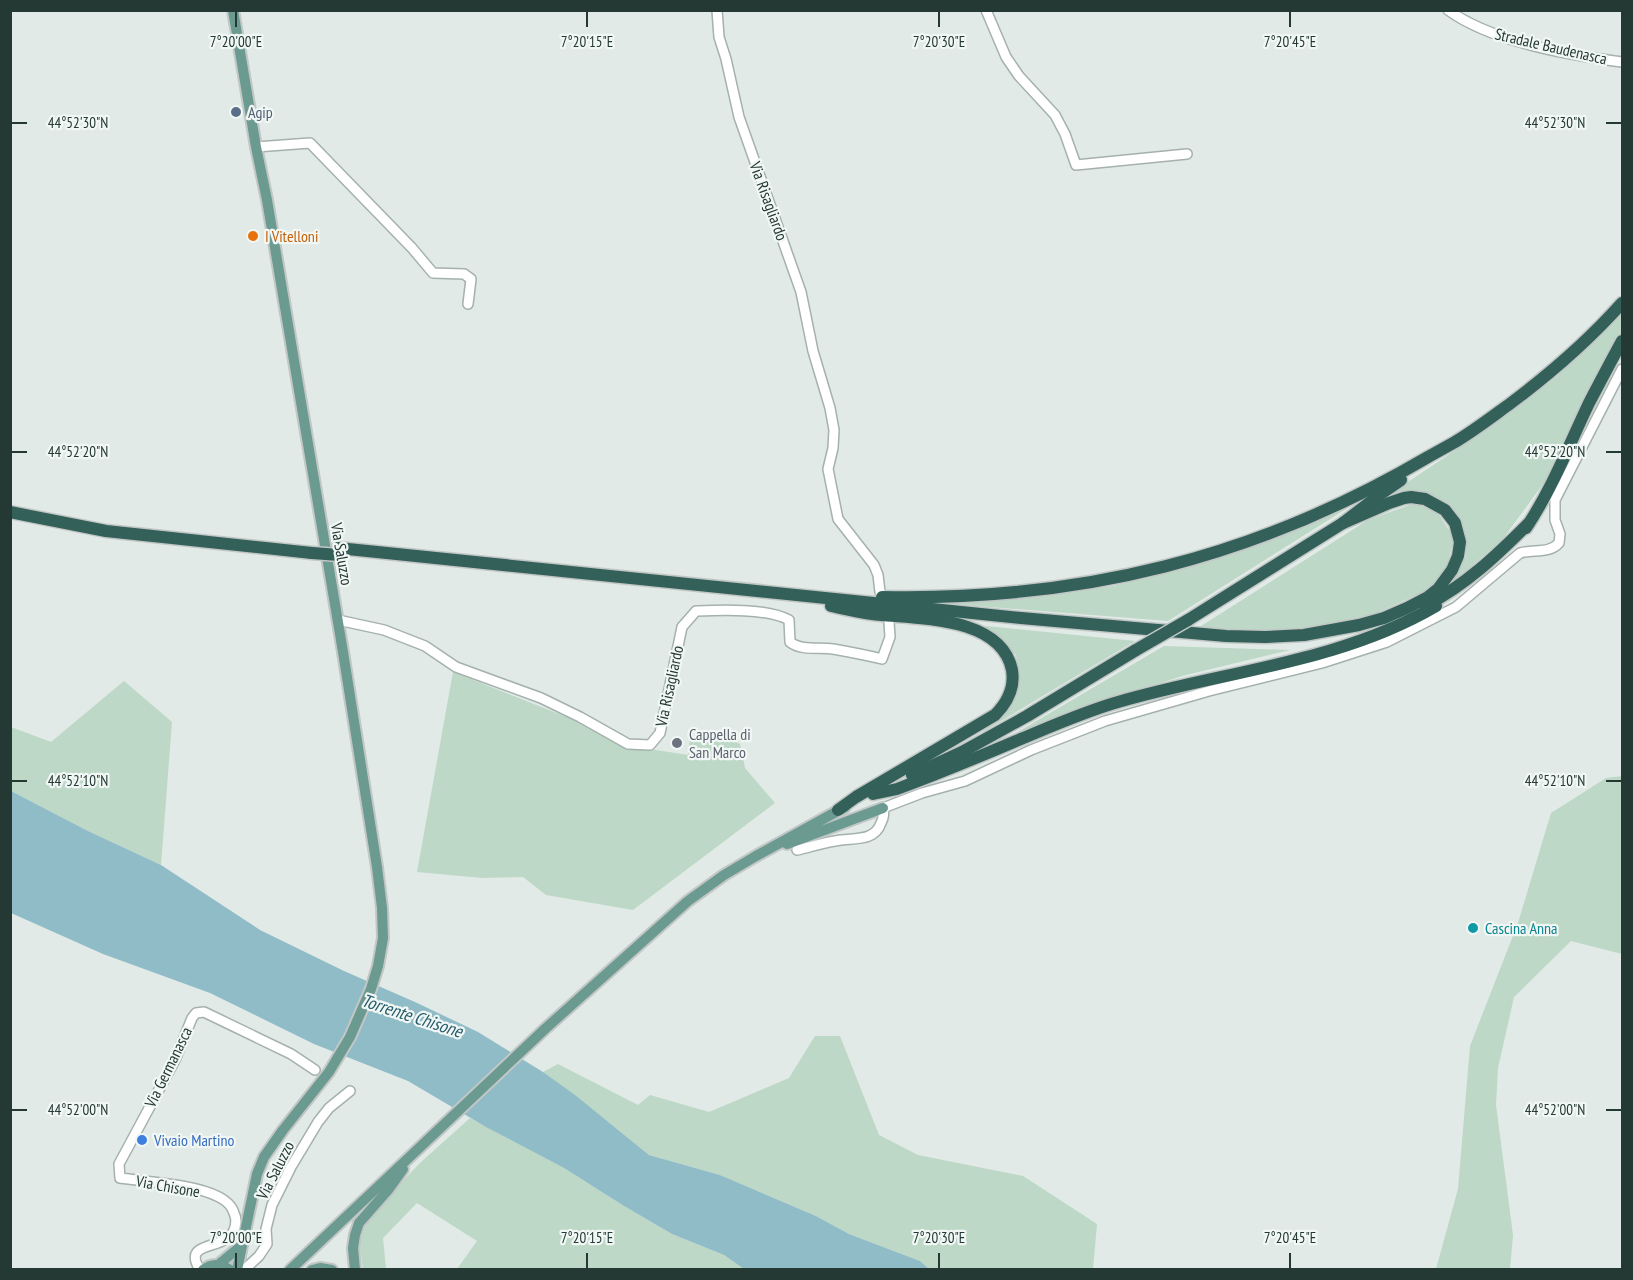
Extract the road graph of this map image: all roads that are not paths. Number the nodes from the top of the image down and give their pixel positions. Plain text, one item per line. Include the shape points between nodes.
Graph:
1 (233, 10) edge
2 (717, 10) edge
3 (986, 10) edge
4 (1448, 10) edge
5 (1623, 62) edge
6 (256, 147) junction
7 (1187, 153) dead end
8 (1623, 303) edge
9 (468, 304) dead end
10 (1623, 341) edge
11 (1623, 369) edge
12 (1456, 441) junction
13 (10, 505) edge
14 (10, 512) edge
15 (1343, 523) junction
16 (1529, 523) junction
17 (312, 549) junction
18 (880, 592) dead end
19 (813, 599) junction
20 (338, 620) junction
21 (889, 622) dead end
22 (873, 794) junction
23 (883, 808) junction
24 (838, 810) junction
25 (797, 850) dead end
26 (756, 856) junction
27 (315, 1070) dead end
28 (350, 1091) dead end
29 (417, 1150) junction
30 (120, 1178) joint
31 (241, 1246) junction
32 (218, 1265) junction
33 (201, 1269) edge
34 (230, 1269) edge
35 (237, 1269) edge
36 (244, 1269) edge
37 (290, 1269) edge
38 (312, 1269) edge
39 (332, 1269) edge
40 (355, 1269) edge

1 - 6 main road, Via Saluzzo
2 - 18 street, Via Risagliardo via 719,37 739,117 801,292 830,408 834,430 828,469 838,519 874,565
3 - 7 street via 1006,57 1056,115 1076,165
4 - 5 street, Stradale Baudenasca via 1504,38
6 - 9 street via 310,143 433,273 464,274 471,279
6 - 20 main road, Via Saluzzo
8 - 12 highway via 1544,377
10 - 16 highway
11 - 23 street via 1555,501 1559,543 1545,551 1520,553 1456,607 1387,642 1106,721 1030,750 965,781
12 - 15 highway
12 - 19 highway via 1318,514 1239,545 1151,571 1017,593 912,597 823,594
13 - 17 highway via 108,524
14 - 17 highway via 106,531
15 - 19 highway via 1404,498 1425,499 1444,510 1455,523 1460,542 1458,556 1438,589 1416,604 1359,625 1285,636 1226,636
15 - 22 highway, bridge via 1027,716
16 - 19 highway via 1471,577 1427,605 1370,628 1305,640 1264,642 1142,636
16 - 22 highway via 1517,541 1453,596 1376,635 1295,660 1116,703 897,789
17 - 19 highway, bridge
19 - 24 highway via 869,614 970,628 998,644 1013,675 1008,699 995,715
20 - 21 street, Via Risagliardo via 384,630 425,646 456,667 542,698 628,744 650,745 660,733 682,627 696,610 776,615 789,620 790,642 794,645 882,659 891,636
20 - 31 main road, Via Saluzzo via 382,908 383,938 378,966 350,1037 329,1072 264,1156
22 - 24 main road
23 - 25 street via 880,825 872,835
23 - 26 main road
24 - 26 main road
26 - 29 main road via 688,901
27 - 30 street, Via Germanasca via 291,1054 204,1012 196,1013 119,1164
28 - 36 street, Via Saluzzo via 329,1108 304,1145 272,1204 267,1244
29 - 37 main road
29 - 40 main road via 359,1222 353,1248
30 - 33 street, Via Chisone via 200,1191 227,1202 234,1213 233,1234 198,1250 194,1260
31 - 32 main road
31 - 35 main road, Via Saluzzo
32 - 33 main road
32 - 34 main road
38 - 39 main road

